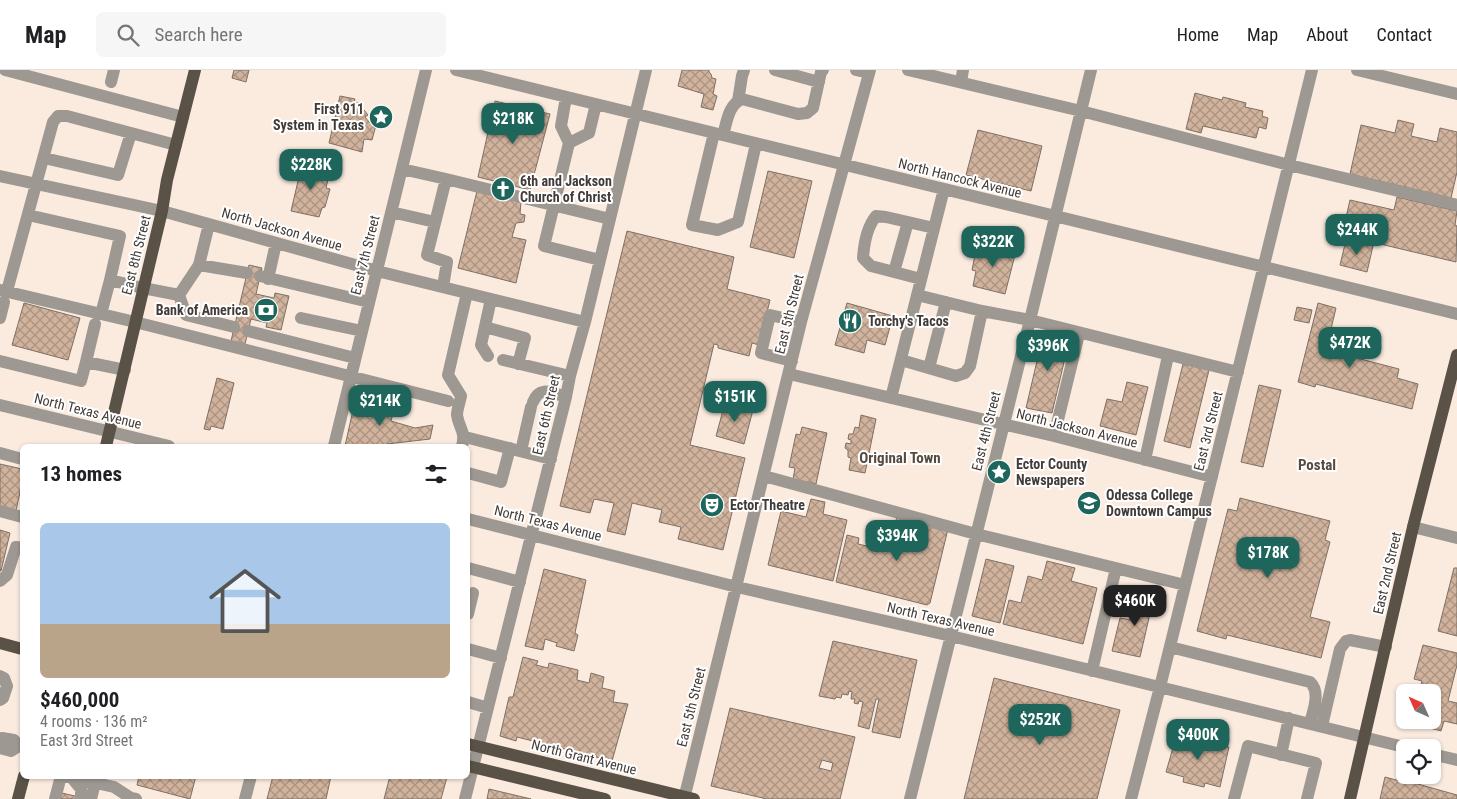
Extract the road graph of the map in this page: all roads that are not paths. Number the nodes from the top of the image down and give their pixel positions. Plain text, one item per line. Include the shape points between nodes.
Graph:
1 (5, 70) edge
2 (195, 70) edge
3 (426, 70) edge
4 (456, 70) edge
5 (646, 70) edge
6 (744, 70) edge
7 (775, 70) edge
8 (908, 70) edge
9 (1091, 70) edge
10 (1312, 70) edge
11 (1357, 70) edge
12 (865, 71) edge
13 (821, 76) edge
14 (962, 76) edge
15 (1457, 94) edge
16 (566, 97) junction
17 (738, 101) junction
18 (596, 104) junction
19 (1081, 111) junction
20 (635, 114) junction
21 (183, 116) junction
22 (131, 133) junction
23 (719, 134) junction
24 (570, 143) junction
25 (756, 144) junction
26 (176, 145) junction
27 (44, 158) junction
28 (844, 165) junction
29 (1288, 165) junction
30 (402, 168) junction
31 (0, 176) edge
32 (446, 179) junction
33 (37, 184) junction
34 (944, 189) junction
35 (554, 204) junction
36 (1457, 205) edge
37 (162, 211) junction
38 (391, 212) junction
39 (28, 215) junction
40 (1055, 216) junction
41 (610, 219) junction
42 (435, 222) junction
43 (908, 222) junction
44 (209, 224) junction
45 (934, 228) junction
46 (276, 243) junction
47 (600, 260) junction
48 (199, 265) junction
49 (1263, 267) junction
50 (377, 270) junction
51 (894, 272) junction
52 (247, 273) dead end
53 (921, 279) junction
54 (110, 280) junction
55 (443, 287) junction
56 (143, 288) junction
57 (467, 293) junction
58 (3, 294) edge
59 (179, 295) junction
60 (917, 295) junction
61 (491, 299) junction
62 (369, 302) junction
63 (946, 302) junction
64 (982, 311) junction
65 (1457, 314) edge
66 (0, 318) edge
67 (301, 318) dead end
68 (98, 319) junction
69 (1030, 320) junction
70 (135, 322) junction
71 (585, 322) junction
72 (802, 322) junction
73 (234, 327) dead end
74 (485, 328) junction
75 (248, 331) dead end
76 (362, 331) junction
77 (1079, 334) junction
78 (1457, 355) edge
79 (488, 356) dead end
80 (1168, 356) junction
81 (355, 358) junction
82 (503, 360) dead end
83 (901, 360) junction
84 (0, 361) edge
85 (86, 362) junction
86 (518, 364) junction
87 (791, 367) junction
88 (929, 368) junction
89 (125, 370) junction
90 (1238, 372) junction
91 (351, 376) junction
92 (570, 376) junction
93 (566, 397) junction
94 (891, 398) junction
95 (448, 401) dead end
96 (0, 405) edge
97 (1003, 425) junction
98 (110, 432) junction
99 (1054, 436) junction
100 (463, 442) edge
101 (107, 444) edge
102 (161, 444) edge
103 (334, 444) edge
104 (515, 450) junction
105 (0, 453) edge
106 (20, 458) edge
107 (551, 459) junction
108 (1145, 460) junction
109 (470, 474) edge
110 (764, 476) junction
111 (1212, 477) junction
112 (0, 511) edge
113 (20, 516) edge
114 (470, 519) edge
115 (1413, 527) junction
116 (976, 534) junction
117 (533, 535) junction
118 (1457, 538) edge
119 (20, 548) edge
120 (1116, 568) junction
121 (470, 569) edge
122 (0, 581) edge
123 (520, 582) junction
124 (1185, 585) junction
125 (737, 587) junction
126 (472, 593) dead end
127 (470, 604) edge
128 (951, 636) junction
129 (0, 643) edge
130 (1170, 647) junction
131 (1386, 647) junction
132 (20, 648) edge
133 (470, 650) edge
134 (501, 658) junction
135 (1092, 671) junction
136 (0, 676) edge
137 (1160, 688) junction
138 (0, 700) edge
139 (470, 703) edge
140 (488, 708) junction
141 (1289, 718) junction
142 (1316, 725) junction
143 (1365, 737) junction
144 (0, 739) edge
145 (20, 745) edge
146 (473, 745) edge
147 (1396, 745) edge
148 (20, 746) edge
149 (0, 748) edge
150 (1281, 755) junction
151 (1441, 756) edge
152 (1457, 760) edge
153 (470, 766) edge
154 (23, 779) edge
155 (64, 779) edge
156 (68, 779) edge
157 (75, 779) edge
158 (250, 779) edge
159 (468, 779) edge
160 (95, 783) junction
161 (687, 798) edge
162 (18, 799) edge
163 (55, 799) edge
164 (81, 799) edge
165 (90, 799) edge
166 (133, 799) edge
167 (245, 799) edge
168 (466, 799) edge
169 (605, 799) edge
170 (910, 799) edge
171 (1130, 799) edge
172 (1234, 799) edge
173 (1307, 799) edge
174 (1350, 799) edge

1 - 21 street
2 - 21 main road, East 8th Street
3 - 30 street, East 7th Street
4 - 16 street, North Hancock Avenue
5 - 20 street, East 6th Street
6 - 17 street
7 - 13 street
8 - 14 street
9 - 19 street, East 4th Street
10 - 29 street, East 3rd Street
11 - 15 street
12 - 28 street, East 5th Street
13 - 17 street via 813,108 807,113 798,114 742,99
14 - 19 street
16 - 18 street, North Hancock Avenue
16 - 24 street via 561,126
17 - 23 street via 731,108
18 - 20 street, North Hancock Avenue
18 - 24 street via 589,133
19 - 29 street
19 - 40 street, East 4th Street
20 - 23 street, North Hancock Avenue
20 - 41 street, East 6th Street
21 - 26 main road, East 8th Street
22 - 26 street
22 - 27 street via 58,116 53,122
22 - 27 street via 118,176
23 - 25 street, North Hancock Avenue
23 - 25 street via 692,225 718,230 738,222
24 - 35 street
25 - 28 street, North Hancock Avenue
26 - 37 main road, East 8th Street
27 - 33 street
28 - 34 street, North Hancock Avenue
28 - 72 street, East 5th Street
29 - 36 street
29 - 49 street, East 3rd Street
30 - 32 street
30 - 38 street, East 7th Street
31 - 33 street, North Jackson Avenue
32 - 35 street
32 - 42 street
33 - 37 street, North Jackson Avenue
33 - 39 street
34 - 40 street, North Hancock Avenue
34 - 45 street
35 - 41 street
35 - 47 street via 544,246
37 - 44 street, North Jackson Avenue
37 - 56 main road, East 8th Street
38 - 42 street
38 - 50 street, East 7th Street
39 - 54 street via 120,236
39 - 58 street
40 - 49 street, North Hancock Avenue
40 - 69 street, East 4th Street
41 - 47 street, East 6th Street
42 - 55 street via 427,255 447,262
43 - 45 street
43 - 51 street
43 - 51 street via 876,216 870,224 863,258 871,266
44 - 46 street, North Jackson Avenue
44 - 48 street
45 - 53 street
46 - 50 street, North Jackson Avenue
46 - 62 street via 264,277
47 - 71 street, East 6th Street
48 - 52 street
48 - 59 street
49 - 65 street, North Hancock Avenue
49 - 90 street, East 3rd Street
50 - 55 street, North Jackson Avenue
50 - 62 street, East 7th Street
51 - 53 street
53 - 60 street
54 - 56 street
54 - 68 street
55 - 57 street, North Jackson Avenue
56 - 59 street
56 - 70 main road, East 8th Street
57 - 61 street, North Jackson Avenue
57 - 100 street via 448,375 462,396 457,413
58 - 66 street
58 - 68 street
59 - 73 street via 186,315
60 - 63 street
60 - 83 street
61 - 71 street, North Jackson Avenue
61 - 74 street
62 - 76 street, East 7th Street
63 - 64 street
63 - 88 street
64 - 69 street
64 - 88 street via 970,366 965,373 956,376
67 - 76 street
68 - 70 street
68 - 85 street
69 - 77 street
69 - 97 street, East 4th Street
70 - 89 main road, East 8th Street
70 - 91 street
71 - 92 street, East 6th Street
72 - 87 street, East 5th Street
72 - 87 street, North Jackson Avenue via 770,315 761,353
74 - 79 street via 481,345
74 - 86 street via 525,338
75 - 81 street
76 - 81 street, East 7th Street
77 - 80 street
77 - 99 street
78 - 115 main road, East 2nd Street
80 - 90 street
80 - 108 street
81 - 91 street, East 7th Street
82 - 86 street
83 - 88 street
83 - 94 street
84 - 85 street via 81,381
85 - 89 street
86 - 92 street
87 - 94 street, North Jackson Avenue
87 - 110 street, East 5th Street
89 - 98 main road, East 8th Street
90 - 111 street, East 3rd Street
91 - 95 street
91 - 103 street, East 7th Street
92 - 93 street, East 6th Street
93 - 104 street via 545,391 533,399
93 - 107 street, East 6th Street
94 - 97 street, North Jackson Avenue
96 - 98 street, North Texas Avenue
97 - 99 street, North Jackson Avenue
97 - 116 street, East 4th Street
98 - 101 main road, East 8th Street
98 - 102 street, North Texas Avenue
99 - 108 street, North Jackson Avenue
100 - 104 street
104 - 107 street
104 - 109 street via 501,482
105 - 106 street
107 - 117 street, East 6th Street
108 - 111 street, North Jackson Avenue
110 - 116 street
110 - 125 street, East 5th Street
111 - 124 street, East 3rd Street
112 - 113 street
114 - 117 street, North Texas Avenue
115 - 118 street
115 - 131 main road, East 2nd Street
116 - 120 street
116 - 128 street, East 4th Street
117 - 123 street, East 6th Street
117 - 125 street, North Texas Avenue
119 - 122 street via 16,547 7,575
120 - 124 street
120 - 135 street
121 - 123 street
123 - 134 street, East 6th Street
124 - 130 street, East 3rd Street
125 - 128 street, North Texas Avenue
125 - 161 street, East 5th Street
126 - 127 street
128 - 135 street, North Texas Avenue
128 - 170 street, East 4th Street
129 - 132 main road
130 - 137 street, East 3rd Street
130 - 142 street via 1310,682 1314,685
131 - 142 street via 1350,640 1343,645
131 - 143 main road, East 2nd Street
133 - 134 street
134 - 140 street, East 6th Street
135 - 137 street, North Texas Avenue
136 - 138 street via 7,686
137 - 141 street, North Texas Avenue
137 - 171 street, East 3rd Street
139 - 140 street
140 - 146 street, East 6th Street
141 - 142 street, North Texas Avenue
141 - 150 street
142 - 143 street, North Texas Avenue
143 - 147 street, North Texas Avenue
143 - 174 main road, East 2nd Street
144 - 145 street via 14,740
146 - 153 street, East 6th Street
146 - 161 main road, North Grant Avenue
148 - 149 street via 11,751
150 - 172 street via 1248,746
150 - 173 street via 1316,763
151 - 152 street
153 - 169 main road
154 - 162 main road
155 - 163 street
156 - 164 street via 81,789
157 - 160 street
158 - 167 street
159 - 168 street, East 6th Street
160 - 165 street
160 - 166 street via 114,787

